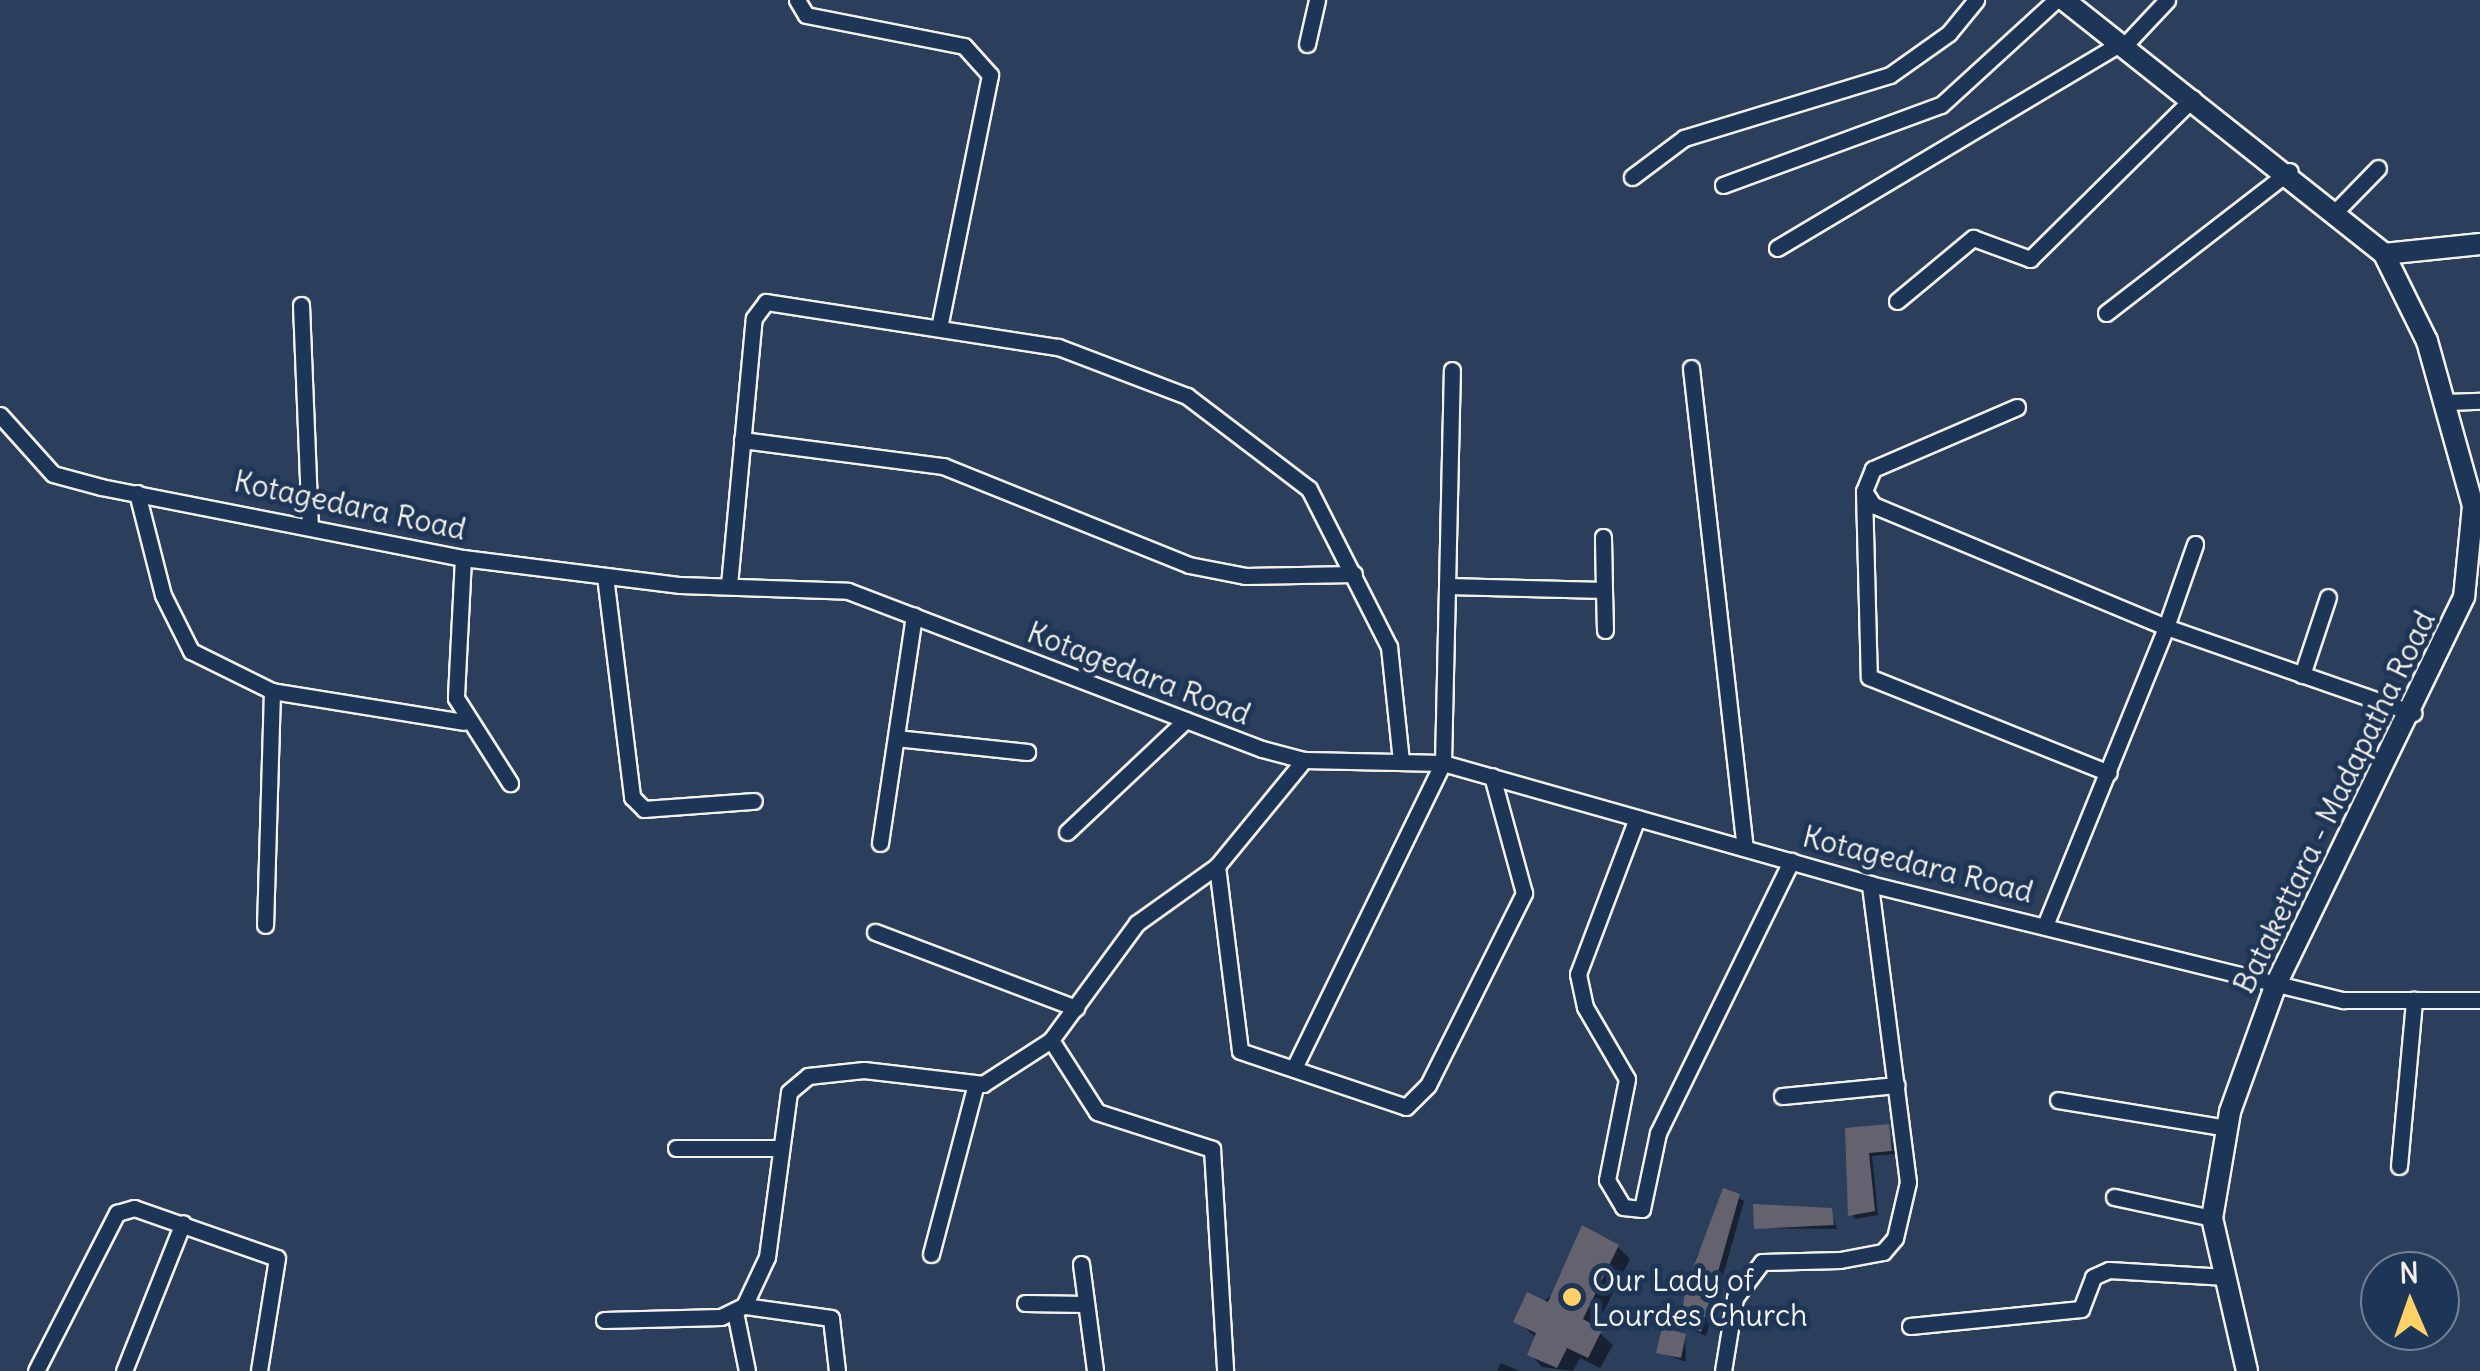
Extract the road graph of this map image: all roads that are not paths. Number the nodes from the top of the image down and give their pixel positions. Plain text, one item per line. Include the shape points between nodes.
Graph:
1 (797, 0) edge
2 (1317, 0) edge
3 (1976, 0) edge
4 (2056, 0) edge
5 (2064, 0) edge
6 (2167, 0) edge
7 (1307, 44) dead end
8 (2123, 44) junction
9 (2193, 98) junction
10 (2378, 168) dead end
11 (2290, 171) junction
12 (1632, 176) dead end
13 (1723, 185) dead end
14 (2336, 211) junction
15 (2480, 244) edge
16 (1777, 248) dead end
17 (2384, 254) junction
18 (1898, 302) dead end
19 (301, 305) dead end
20 (2106, 313) dead end
21 (940, 324) junction
22 (1692, 368) dead end
23 (1452, 370) dead end
24 (2480, 401) edge
25 (2447, 402) junction
26 (2017, 407) dead end
27 (0, 415) edge
28 (742, 440) junction
29 (1864, 491) junction
30 (136, 493) junction
31 (310, 527) junction
32 (1604, 537) dead end
33 (2195, 544) dead end
34 (463, 558) junction
35 (1354, 574) junction
36 (605, 576) junction
37 (729, 585) junction
38 (1447, 586) junction
39 (1604, 590) junction
40 (2328, 598) dead end
41 (914, 616) junction
42 (2166, 627) junction
43 (1605, 630) dead end
44 (2302, 675) junction
45 (272, 692) junction
46 (2413, 713) junction
47 (1186, 720) junction
48 (464, 722) junction
49 (896, 738) junction
50 (1027, 752) dead end
51 (1304, 760) junction
52 (1401, 761) junction
53 (1443, 763) junction
54 (2109, 773) junction
55 (1492, 776) junction
56 (510, 783) dead end
57 (754, 802) dead end
58 (1638, 818) junction
59 (1067, 832) dead end
60 (880, 844) dead end
61 (1745, 848) junction
62 (1790, 861) junction
63 (1217, 866) junction
64 (1870, 884) junction
65 (2046, 923) junction
66 (265, 925) dead end
67 (875, 932) dead end
68 (2276, 984) junction
69 (2414, 1000) junction
70 (2480, 1000) edge
71 (1076, 1008) junction
72 (1051, 1040) junction
73 (1295, 1066) junction
74 (976, 1084) junction
75 (1896, 1084) junction
76 (1782, 1096) dead end
77 (2058, 1100) dead end
78 (2227, 1128) junction
79 (676, 1148) dead end
80 (779, 1148) junction
81 (2400, 1166) dead end
82 (2114, 1197) dead end
83 (2212, 1218) junction
84 (183, 1223) junction
85 (931, 1254) dead end
86 (1081, 1264) dead end
87 (2226, 1277) junction
88 (1024, 1302) dead end
89 (1085, 1304) junction
90 (739, 1309) junction
91 (604, 1320) dead end
92 (1910, 1326) dead end
93 (36, 1371) edge
94 (124, 1371) edge
95 (259, 1371) edge
96 (747, 1371) edge
97 (837, 1371) edge
98 (1096, 1371) edge
99 (1225, 1371) edge
100 (1723, 1371) edge
101 (2247, 1371) edge

1 - 21 street via 806,14 964,46 990,75
2 - 7 street
3 - 12 street via 1902,68 1684,138
4 - 13 street via 1941,105
5 - 8 street, Batakettara - Madapatha Road
6 - 8 street
8 - 9 street, Batakettara - Madapatha Road
8 - 16 street
9 - 11 street, Batakettara - Madapatha Road
9 - 18 street via 2030,258 1973,238
10 - 14 street
11 - 14 street, Batakettara - Madapatha Road
11 - 20 street
14 - 17 street, Batakettara - Madapatha Road
15 - 17 street
17 - 25 street, Batakettara - Madapatha Road
19 - 31 street
21 - 28 street via 766,302 754,318
21 - 35 street via 1058,347 1187,396 1292,468
22 - 61 street
23 - 38 street
24 - 25 street
25 - 46 street, Batakettara - Madapatha Road via 2473,506 2464,597
26 - 29 street via 1873,469
27 - 30 street, Kotagedara Road via 52,474
28 - 35 street via 943,466 1189,565 1245,576
28 - 37 street
29 - 42 street via 1874,506
29 - 54 street via 1869,676
30 - 31 street, Kotagedara Road
30 - 45 street via 163,595 190,652
31 - 34 street, Kotagedara Road
32 - 39 street
33 - 42 street
34 - 36 street, Kotagedara Road
34 - 48 street via 456,698
35 - 52 street via 1395,667
36 - 37 street, Kotagedara Road
36 - 57 street via 632,798 644,808
37 - 41 street, Kotagedara Road via 848,591
38 - 39 street
38 - 53 street
39 - 43 street
40 - 44 street
41 - 47 street, Kotagedara Road
41 - 49 street
42 - 44 street
42 - 54 street
44 - 46 street
45 - 48 street
45 - 66 street
46 - 68 street, Batakettara - Madapatha Road
47 - 51 street, Kotagedara Road
47 - 59 street
48 - 56 street
49 - 50 street
49 - 60 street
51 - 52 street, Kotagedara Road
51 - 63 street
52 - 53 street, Kotagedara Road
53 - 55 street, Kotagedara Road
53 - 73 street
54 - 65 street
55 - 58 street, Kotagedara Road
55 - 73 street via 1524,893 1419,1100 1395,1107
58 - 61 street, Kotagedara Road
58 - 62 street via 1578,974 1578,992 1627,1079 1607,1180 1623,1206 1642,1208 1658,1133
61 - 62 street, Kotagedara Road
62 - 64 street, Kotagedara Road
63 - 71 street via 1137,924
63 - 73 street via 1235,1041 1250,1057
64 - 65 street, Kotagedara Road
64 - 75 street
65 - 68 street, Kotagedara Road
67 - 71 street
68 - 69 street, Kotagedara Road via 2343,1000
68 - 78 street, Batakettara - Madapatha Road
69 - 70 street, Kotagedara Road
69 - 81 street
71 - 72 street
72 - 74 street
72 - 99 street via 1097,1112 1212,1148
74 - 80 street via 903,1072 808,1076 783,1103
74 - 85 street
75 - 76 street
75 - 100 street via 1908,1182 1895,1238 1882,1252 1840,1260 1762,1262 1736,1298
77 - 78 street
78 - 83 street, Batakettara - Madapatha Road
79 - 80 street
80 - 90 street via 767,1258
82 - 83 street
83 - 87 street, Batakettara - Madapatha Road
84 - 93 street via 134,1208 117,1213
84 - 94 street
84 - 95 street via 277,1258
86 - 89 street
87 - 92 street via 2109,1270 2093,1278 2081,1310
87 - 101 street, Batakettara - Madapatha Road
88 - 89 street
89 - 98 street
90 - 91 street
90 - 96 street
90 - 97 street via 831,1318

